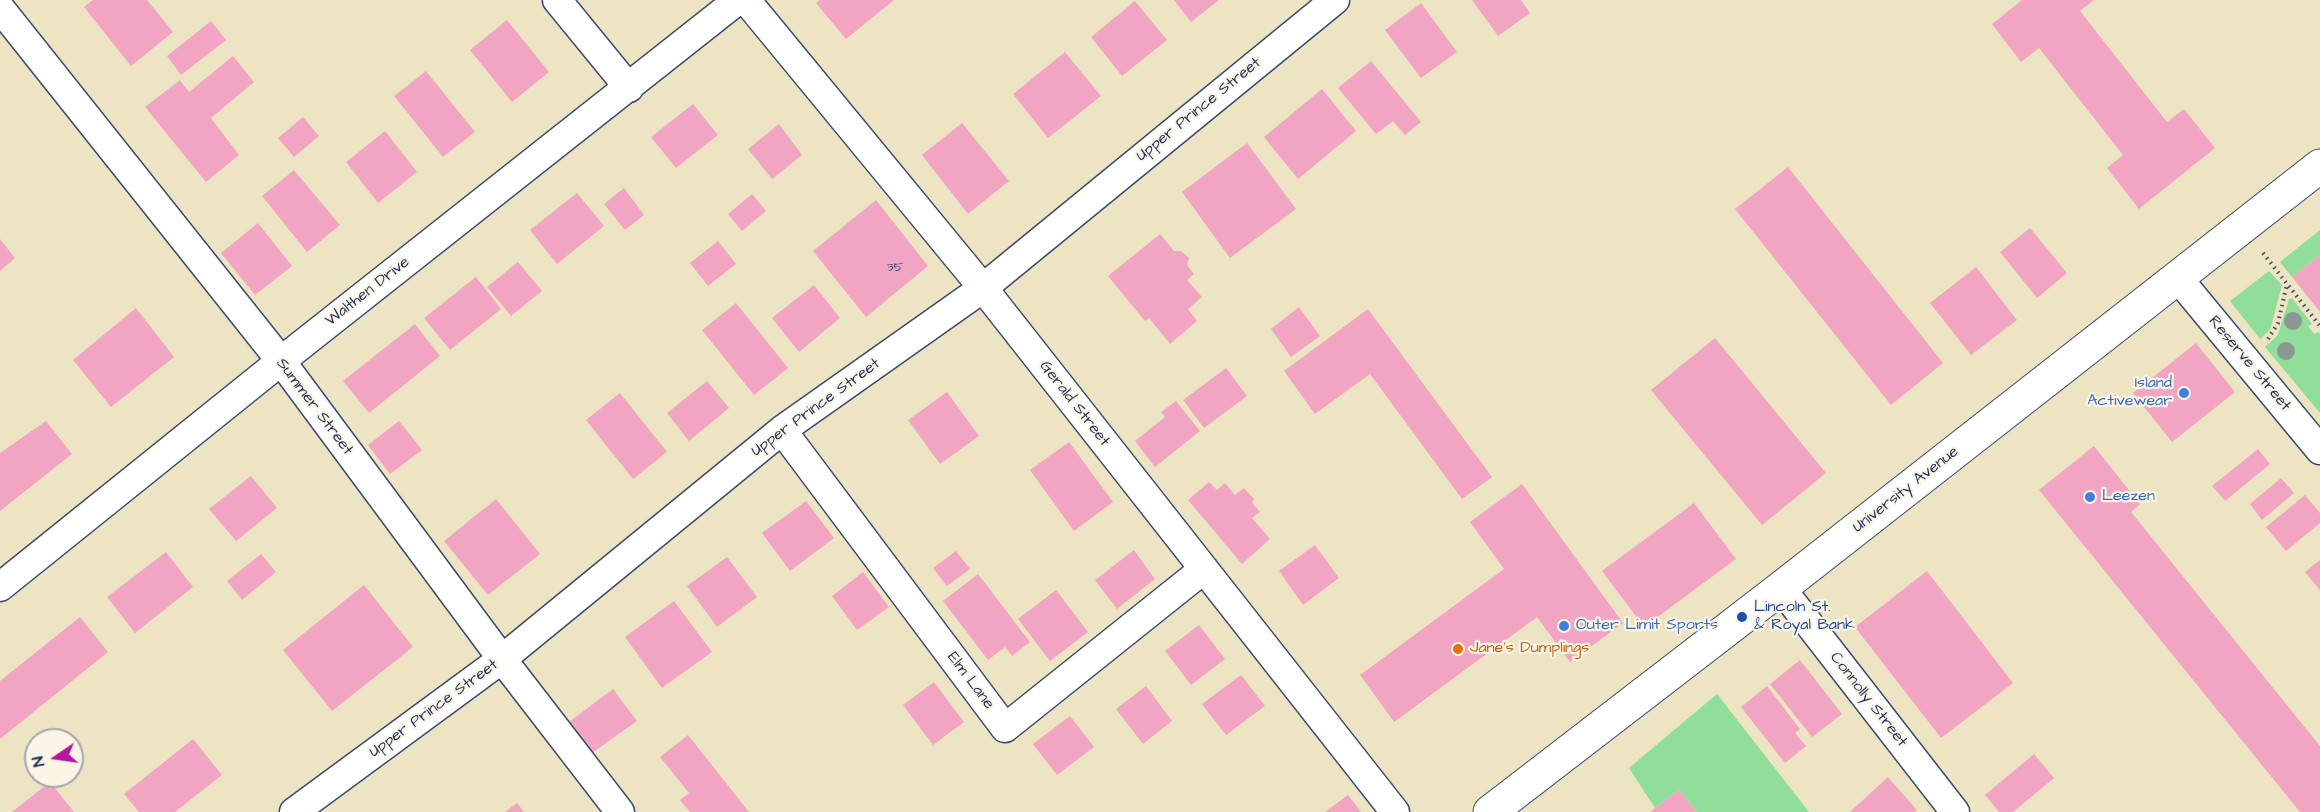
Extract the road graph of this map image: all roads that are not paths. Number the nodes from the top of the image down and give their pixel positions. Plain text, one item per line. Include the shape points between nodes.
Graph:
1 (557, 0) edge
2 (738, 0) edge
3 (746, 0) edge
4 (1335, 0) edge
5 (0, 8) edge
6 (628, 88) junction
7 (2320, 166) edge
8 (2177, 277) junction
9 (982, 288) junction
10 (281, 361) junction
11 (782, 430) junction
12 (2320, 450) edge
13 (1204, 569) junction
14 (0, 587) edge
15 (1781, 588) junction
16 (502, 659) junction
17 (1499, 809) edge
18 (294, 812) edge
19 (620, 812) edge
20 (1395, 812) edge
21 (1955, 812) edge

1 - 6 street
2 - 6 street, Walthen Drive
3 - 9 street, Gerald Street
4 - 9 street, Upper Prince Street
5 - 10 street, Summer Street
6 - 10 street, Walthen Drive
7 - 8 main road, University Avenue
8 - 12 street, Reserve Street
8 - 15 main road, University Avenue
9 - 11 street, Upper Prince Street
9 - 13 street, Gerald Street
10 - 14 street, Walthen Drive
10 - 16 street, Summer Street
11 - 13 street, Elm Lane via 1005,728
11 - 16 street, Upper Prince Street
13 - 20 street, Gerald Street
15 - 17 main road, University Avenue
15 - 21 street, Connolly Street
16 - 18 street, Upper Prince Street
16 - 19 street, Summer Street

